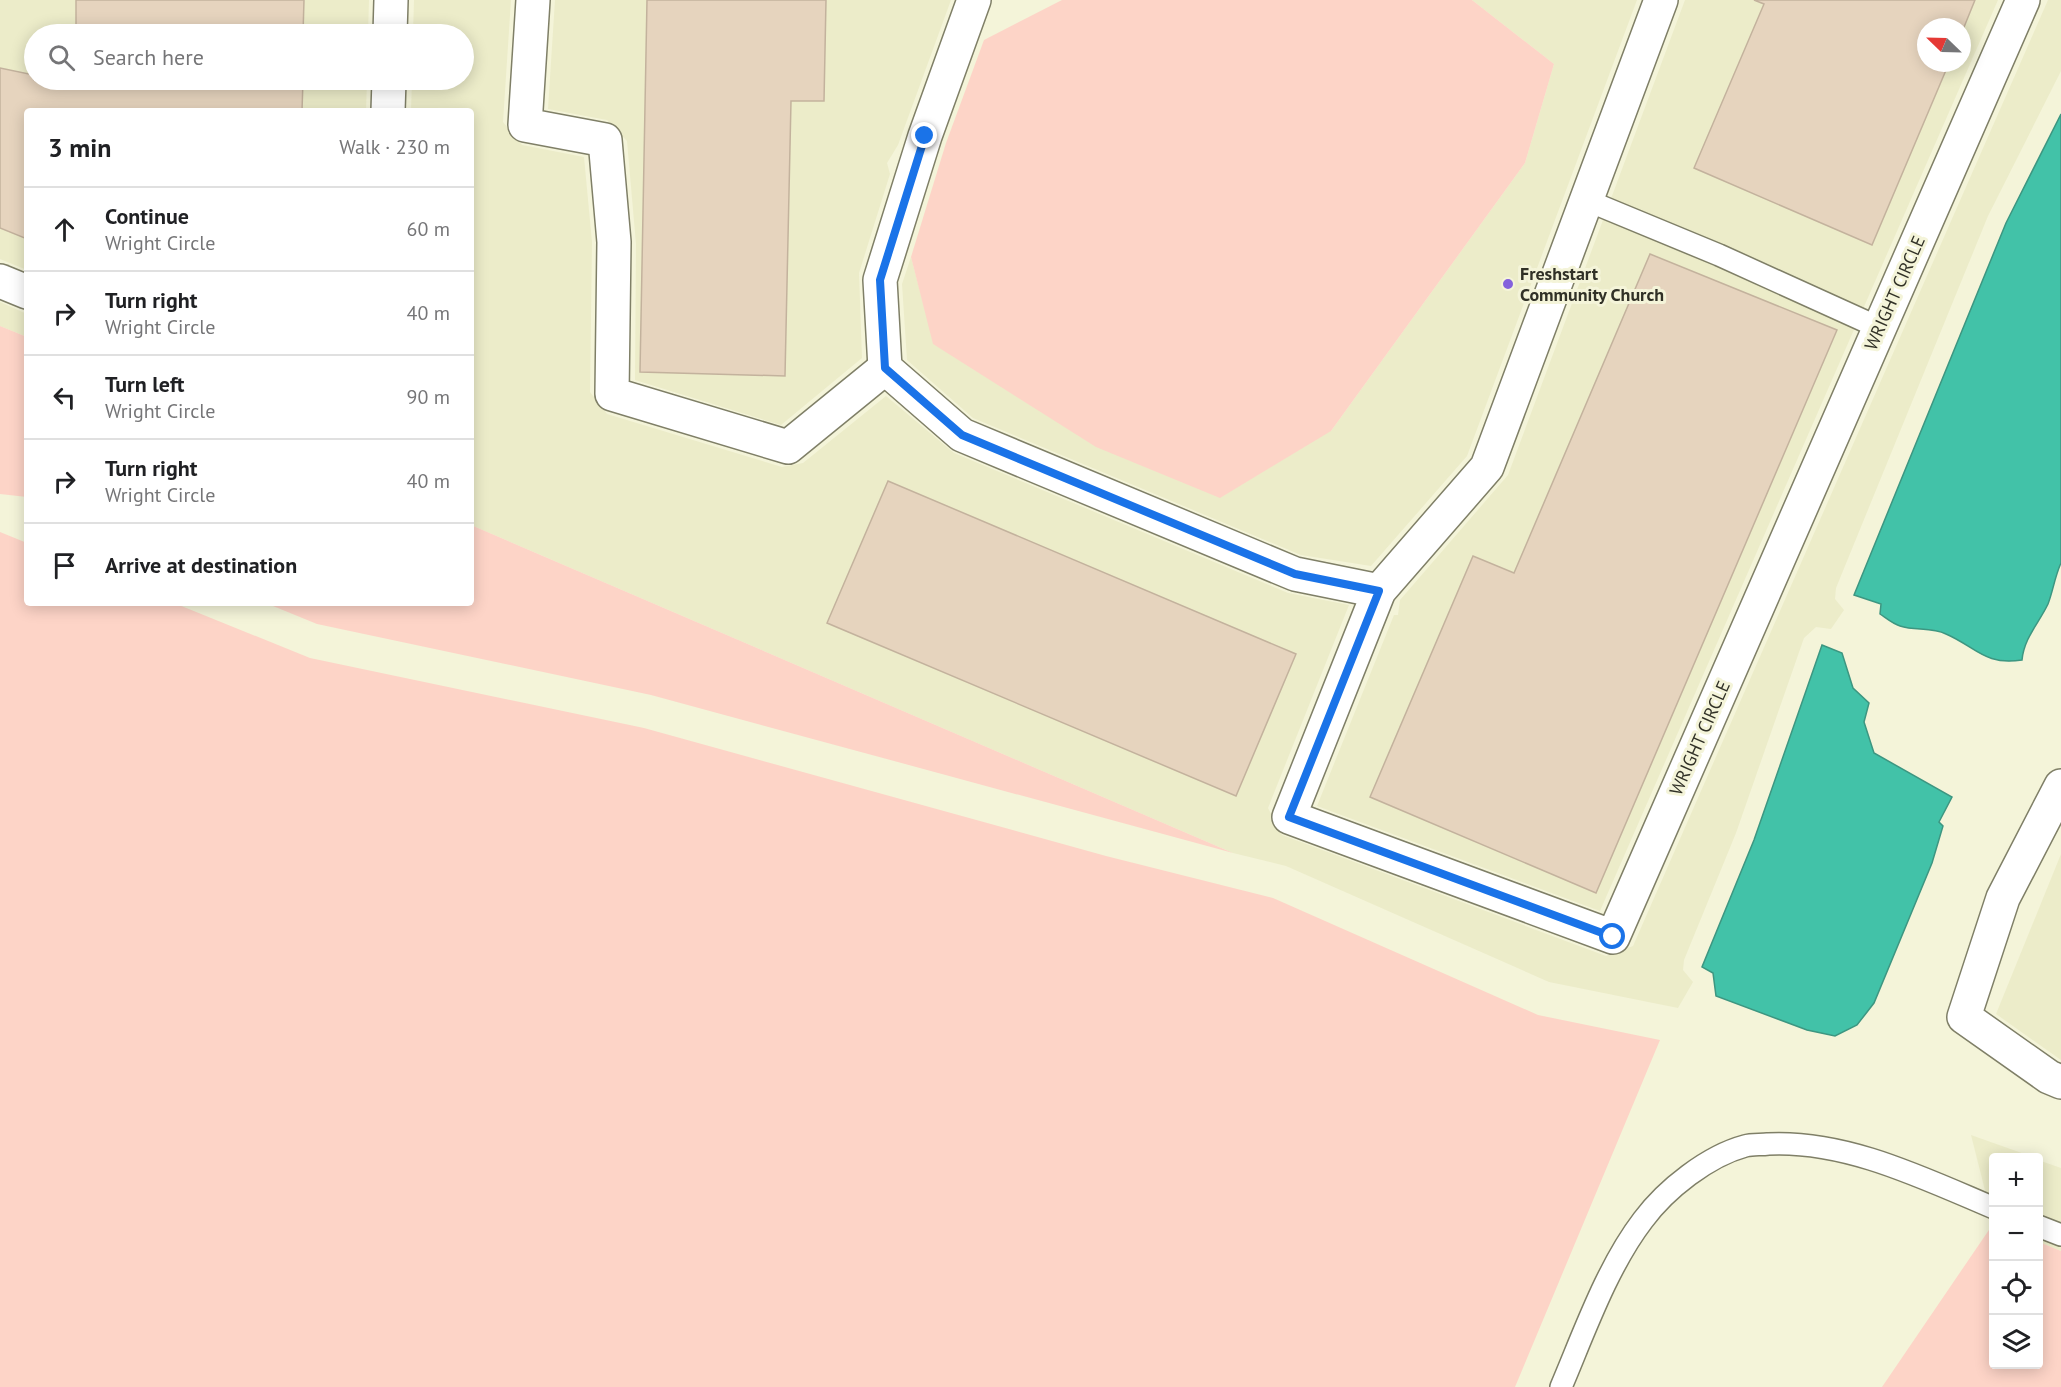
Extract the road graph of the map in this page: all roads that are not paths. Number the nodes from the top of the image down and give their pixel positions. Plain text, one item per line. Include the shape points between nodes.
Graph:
1 (391, 0) edge
2 (533, 0) edge
3 (974, 0) edge
4 (1661, 0) edge
5 (2023, 0) edge
6 (390, 24) edge
7 (389, 90) edge
8 (388, 108) edge
9 (1586, 200) junction
10 (0, 281) edge
11 (24, 291) edge
12 (1880, 328) junction
13 (885, 368) junction
14 (1379, 591) junction
15 (2061, 786) edge
16 (2061, 1082) edge
17 (1992, 1207) edge
18 (2043, 1228) edge
19 (2061, 1235) edge
20 (1561, 1387) edge

1 - 6 street
2 - 13 street via 525,125 604,140 614,242 612,394 788,447
3 - 13 street via 925,136 880,280
4 - 9 street, WRIGHT CIRCLE
5 - 12 street, WRIGHT CIRCLE
7 - 8 street
9 - 12 lane
9 - 14 street, WRIGHT CIRCLE via 1487,467
10 - 11 street
12 - 14 street, WRIGHT CIRCLE via 1613,937 1289,817
13 - 14 street via 962,435 1295,574
15 - 16 street via 2003,898 1964,1017
17 - 20 lane via 1920,1177 1830,1149 1792,1143 1745,1146 1702,1166 1670,1190 1643,1219 1625,1248
18 - 19 lane

